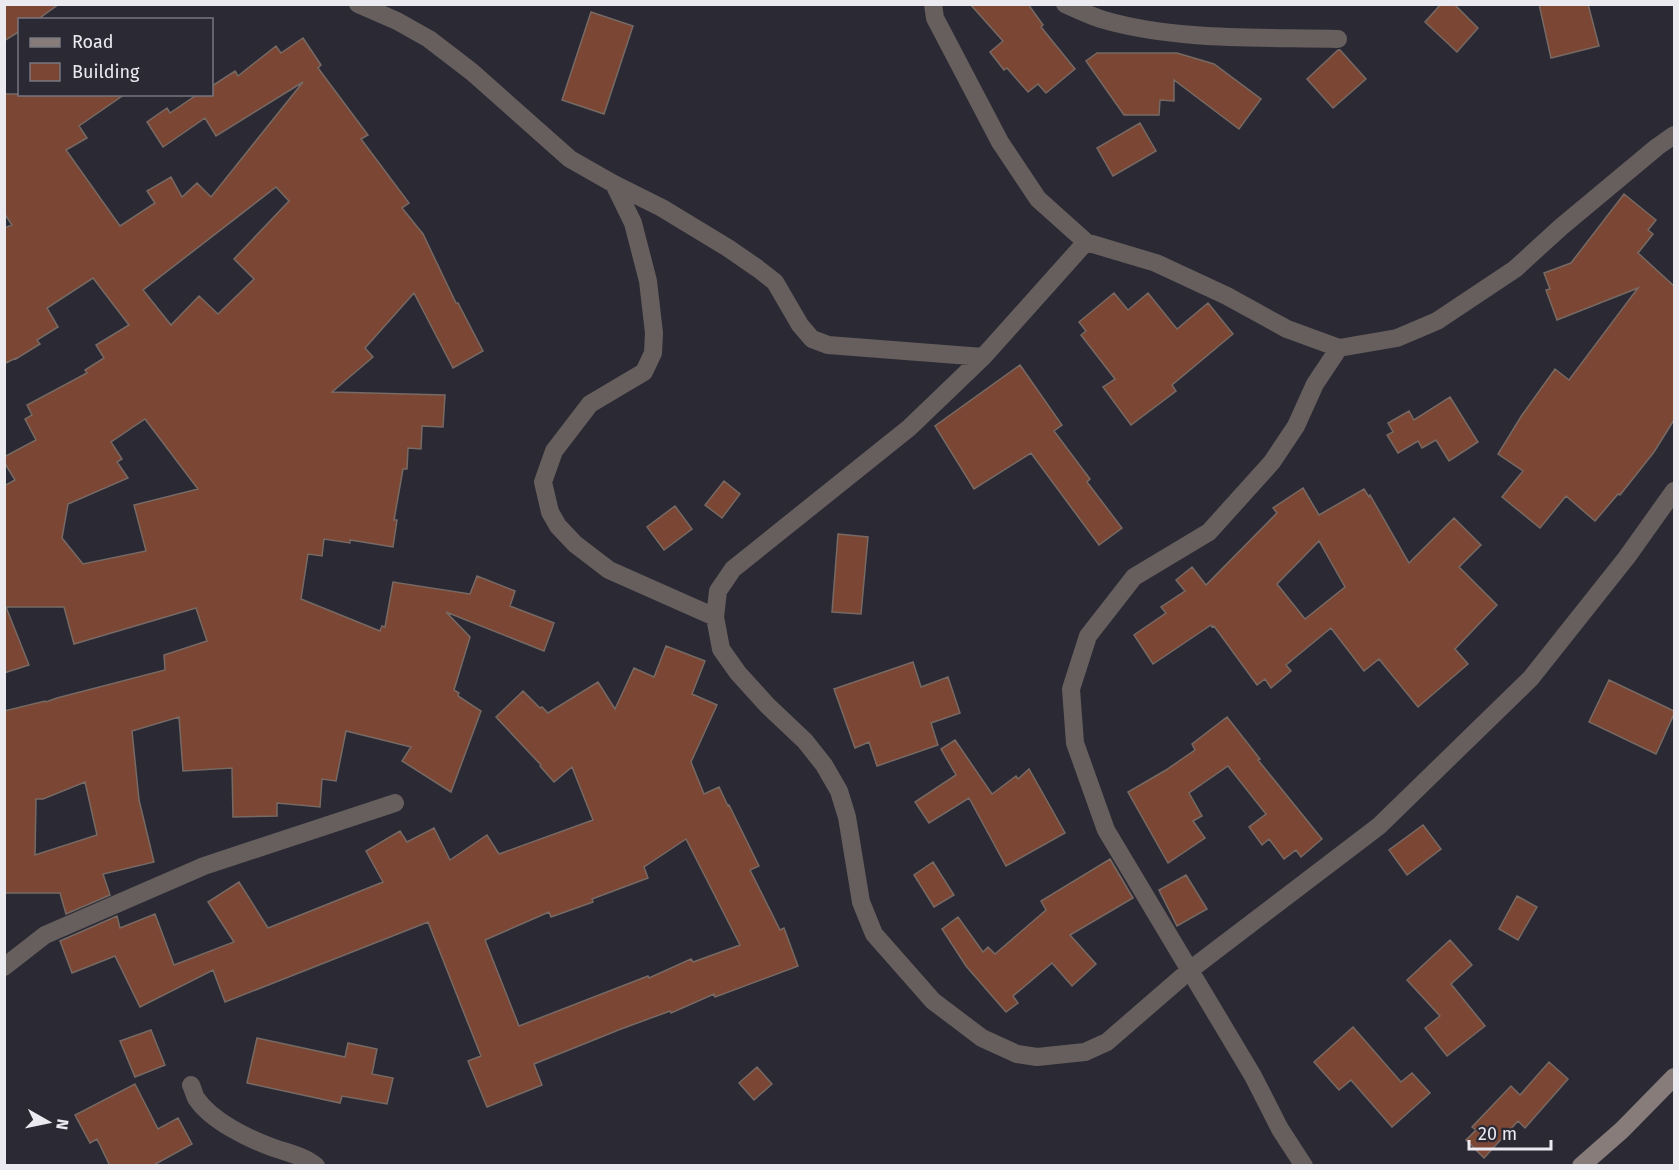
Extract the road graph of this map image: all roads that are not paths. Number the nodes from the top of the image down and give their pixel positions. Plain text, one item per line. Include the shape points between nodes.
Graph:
1 (358, 4) edge
2 (933, 4) edge
3 (1065, 4) edge
4 (1338, 39) dead end
5 (1674, 135) edge
6 (614, 184) junction
7 (1086, 242) junction
8 (1339, 348) junction
9 (982, 357) junction
10 (1674, 491) edge
11 (715, 617) junction
12 (395, 803) dead end
13 (4, 967) edge
14 (1190, 970) junction
15 (1674, 1077) edge
16 (191, 1085) dead end
17 (316, 1166) edge
18 (1304, 1166) edge
19 (1581, 1166) edge

1 - 6 street via 429,39 570,159
2 - 7 street via 935,18 1000,142 1038,199
3 - 4 street via 1102,20 1141,29 1198,36
5 - 8 street via 1515,269 1437,321 1397,338
6 - 9 street via 728,248 775,282 812,339 828,345
6 - 11 street via 633,224 648,281 653,352 644,372 590,404 554,451 543,482 550,512 575,544 609,570
7 - 8 street via 1156,262 1287,329
7 - 9 street
8 - 14 street via 1272,462 1209,532 1134,577 1088,636 1071,689 1075,743 1106,830
9 - 11 street via 909,428 733,569 718,591
10 - 14 street via 1531,678 1464,745 1379,826
11 - 14 street via 721,649 738,673 805,741 839,791 861,902 874,934 933,1000 982,1038 1017,1054 1037,1057 1085,1052 1107,1042
12 - 13 street via 204,866 45,935
14 - 18 street
15 - 19 main road
16 - 17 street via 207,1110 226,1124 251,1140 308,1159

